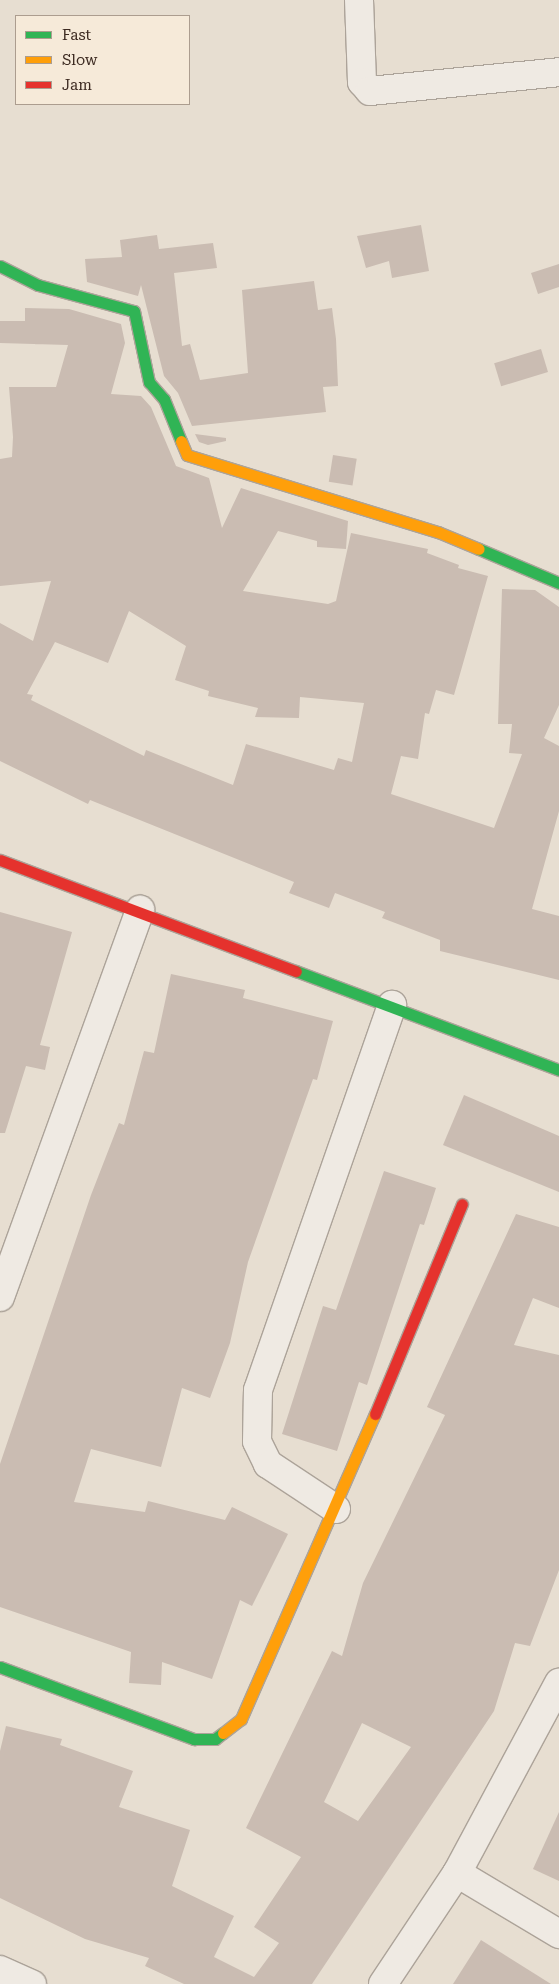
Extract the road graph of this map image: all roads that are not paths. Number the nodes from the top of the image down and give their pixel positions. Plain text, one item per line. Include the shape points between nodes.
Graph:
1 (359, 0) edge
2 (559, 72) edge
3 (0, 266) edge
4 (559, 582) edge
5 (0, 860) edge
6 (140, 910) junction
7 (392, 1005) junction
8 (559, 1070) edge
9 (462, 1204) dead end
10 (0, 1297) edge
11 (336, 1509) junction
12 (0, 1667) edge
13 (559, 1683) edge
14 (457, 1873) junction
15 (559, 1934) edge
16 (0, 1970) edge
17 (32, 1984) edge
18 (383, 1984) edge

1 - 2 street via 362,82 370,91
3 - 4 street via 38,284 134,310 149,382 164,399 187,455 438,532
5 - 6 street
6 - 7 street
6 - 10 street
7 - 8 street
7 - 11 street via 258,1390 257,1442 268,1464
9 - 11 street
11 - 12 street via 241,1718 215,1739 194,1739 171,1732
13 - 14 street
14 - 15 street
14 - 18 street
16 - 17 street

